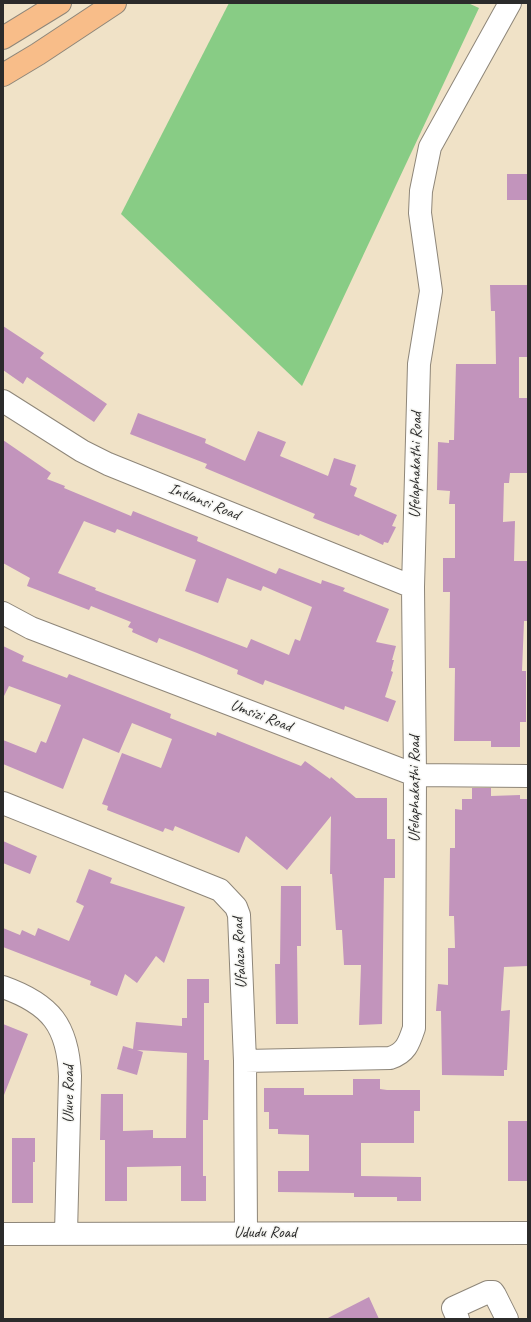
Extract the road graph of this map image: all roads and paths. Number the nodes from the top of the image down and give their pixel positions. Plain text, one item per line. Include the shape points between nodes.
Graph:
1 (60, 3) edge
2 (115, 3) edge
3 (510, 3) edge
4 (3, 38) edge
5 (3, 75) edge
6 (3, 401) edge
7 (413, 587) junction
8 (3, 613) edge
9 (416, 775) junction
10 (528, 776) edge
11 (3, 803) edge
12 (3, 987) edge
13 (245, 1061) junction
14 (66, 1233) junction
15 (246, 1233) junction
16 (528, 1233) edge
17 (3, 1234) edge
18 (458, 1319) edge
19 (507, 1319) edge

1 - 4 main road
2 - 5 main road
3 - 7 street, Ufelaphakathi Road via 430,147 421,191 420,213 431,290 419,364
6 - 7 street, Intlansi Road via 82,451 108,464
7 - 9 street, Ufelaphakathi Road
8 - 9 street, Umsizi Road via 31,628
9 - 10 street, Umsizi Road
9 - 13 street, Ufelaphakathi Road via 414,1028 406,1048 399,1055 390,1058
11 - 13 street, Ufalaza Road via 220,890 232,901 239,916
12 - 14 street, Uluve Road via 30,998 56,1020 69,1055
13 - 15 street, Ufalaza Road
14 - 15 street, Ududu Road
14 - 17 street, Ududu Road
15 - 16 street, Ududu Road
18 - 19 street via 453,1308 488,1292 496,1295

